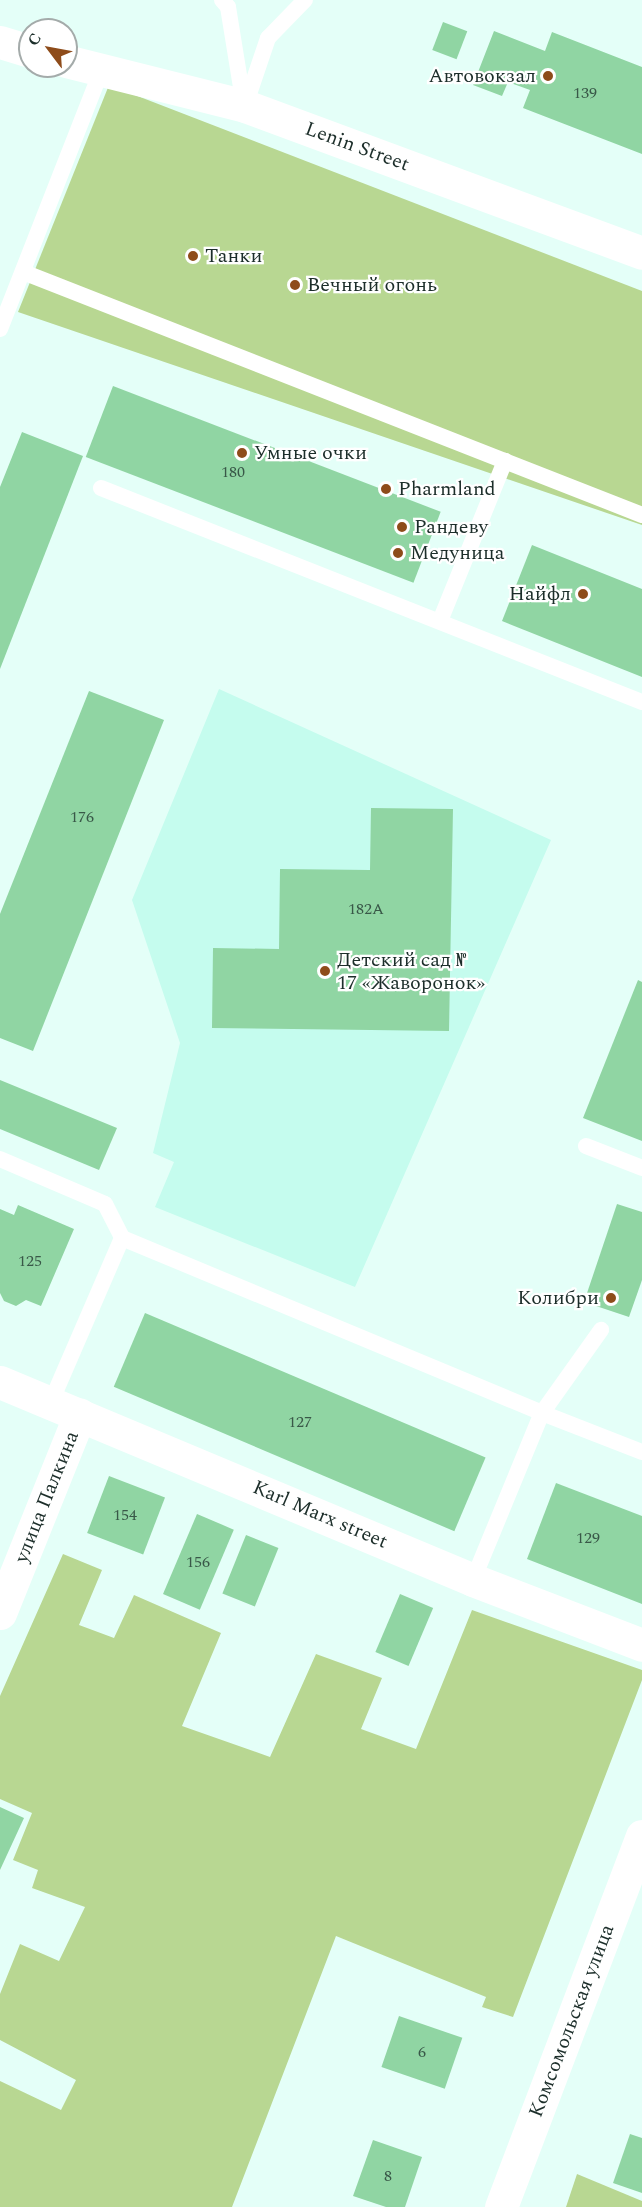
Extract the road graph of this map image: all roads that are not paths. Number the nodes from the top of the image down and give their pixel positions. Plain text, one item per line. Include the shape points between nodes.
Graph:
1 (222, 0) edge
2 (305, 0) edge
3 (0, 42) edge
4 (18, 47) edge
5 (78, 64) edge
6 (101, 71) junction
7 (244, 106) junction
8 (642, 253) edge
9 (23, 272) junction
10 (0, 329) edge
11 (505, 461) junction
12 (101, 488) dead end
13 (642, 515) edge
14 (440, 621) junction
15 (642, 702) edge
16 (586, 1146) dead end
17 (0, 1159) edge
18 (642, 1168) edge
19 (122, 1238) junction
20 (601, 1330) dead end
21 (0, 1382) edge
22 (66, 1408) junction
23 (542, 1413) junction
24 (642, 1452) edge
25 (473, 1580) junction
26 (0, 1613) edge
27 (642, 1645) edge
28 (642, 1836) edge
29 (501, 2207) edge

1 - 7 lane via 228,7
2 - 7 lane via 268,38
3 - 4 street
5 - 6 street, Lenin Street
6 - 7 street, Lenin Street
6 - 9 lane
7 - 8 street, Lenin Street
9 - 10 lane
9 - 11 lane
11 - 13 lane
11 - 14 lane
12 - 14 lane
14 - 15 lane
16 - 18 lane
17 - 19 lane via 105,1204
19 - 22 lane
19 - 23 lane
20 - 23 lane
21 - 22 street, Karl Marx street
22 - 25 street, Karl Marx street
22 - 26 street, улица Палкина
23 - 24 lane
23 - 25 lane
25 - 27 street, Karl Marx street
28 - 29 street, Комсомольская улица

